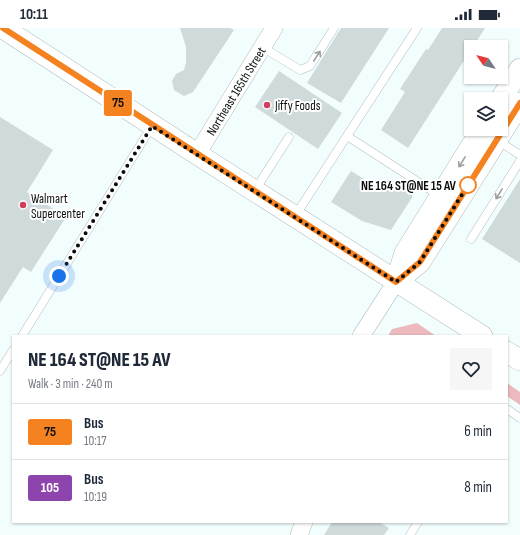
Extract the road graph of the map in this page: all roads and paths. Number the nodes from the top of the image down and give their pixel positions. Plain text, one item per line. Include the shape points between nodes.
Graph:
1 (3, 28) edge
2 (274, 28) edge
3 (334, 28) edge
4 (417, 28) edge
5 (262, 47) junction
6 (520, 69) edge
7 (514, 109) edge
8 (152, 126) junction
9 (347, 136) junction
10 (488, 136) edge
11 (489, 136) edge
12 (493, 136) edge
13 (289, 137) dead end
14 (196, 154) junction
15 (520, 155) edge
16 (520, 161) edge
17 (254, 191) junction
18 (440, 196) junction
19 (294, 217) junction
20 (471, 239) dead end
21 (396, 282) junction
22 (23, 335) edge
23 (362, 335) edge
24 (480, 335) edge
25 (12, 352) edge
26 (508, 353) edge
27 (520, 360) edge
28 (0, 371) edge
29 (508, 410) edge
30 (520, 418) edge
31 (304, 523) edge
32 (417, 523) edge
33 (299, 535) edge
34 (410, 535) edge

1 - 8 street
2 - 5 street, Northeast 165th Street
5 -> 3 lane via 300,70 310,66
4 - 9 lane
5 - 14 street, Northeast 165th Street
6 - 7 street
8 - 14 street
8 - 22 lane
9 - 18 lane
9 - 19 lane
10 -> 18 street
11 - 21 street via 420,262
12 - 15 lane
13 - 17 lane
14 - 17 street
16 -> 20 lane
17 - 19 street
18 - 21 street via 405,253
19 - 21 street
21 - 23 street
21 - 24 street
25 - 28 lane
26 - 27 street
29 - 30 lane
31 - 33 street
32 - 34 lane

